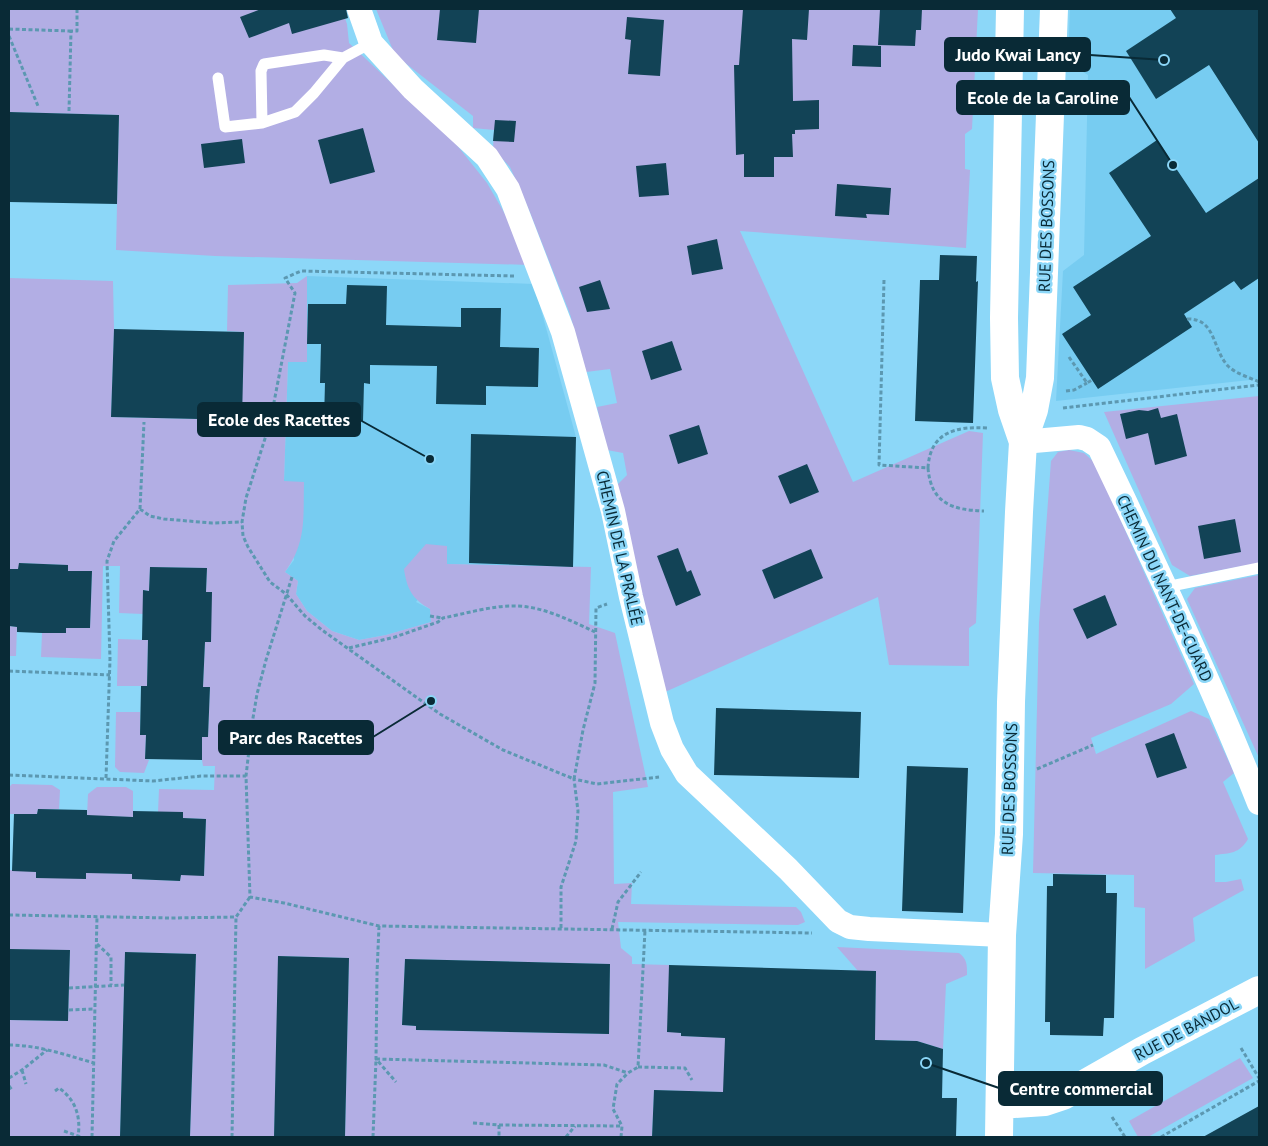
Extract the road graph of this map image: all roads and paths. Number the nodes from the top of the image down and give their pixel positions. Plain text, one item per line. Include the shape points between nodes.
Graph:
1 (77, 9) edge
2 (359, 9) edge
3 (1010, 9) edge
4 (1054, 9) edge
5 (9, 29) edge
6 (71, 31) junction
7 (9, 36) edge
8 (371, 43) junction
9 (343, 58) junction
10 (218, 78) dead end
11 (38, 106) dead end
12 (69, 110) dead end
13 (262, 123) junction
14 (542, 276) junction
15 (884, 280) dead end
16 (1187, 319) dead end
17 (1004, 342) junction
18 (1042, 343) junction
19 (1066, 353) dead end
20 (1092, 380) dead end
21 (1087, 383) junction
22 (1259, 383) edge
23 (1074, 390) dead end
24 (1059, 408) dead end
25 (144, 422) dead end
26 (987, 428) dead end
27 (1023, 442) junction
28 (928, 468) junction
29 (140, 509) junction
30 (984, 511) dead end
31 (242, 522) junction
32 (1259, 568) edge
33 (292, 577) dead end
34 (1166, 587) junction
35 (286, 594) junction
36 (631, 597) junction
37 (430, 616) dead end
38 (443, 618) junction
39 (596, 632) junction
40 (348, 648) junction
41 (9, 671) edge
42 (110, 675) junction
43 (1093, 745) dead end
44 (1032, 771) dead end
45 (687, 774) junction
46 (9, 775) edge
47 (246, 776) junction
48 (106, 778) junction
49 (574, 779) junction
50 (1259, 803) edge
51 (641, 872) dead end
52 (250, 897) junction
53 (9, 915) edge
54 (97, 916) junction
55 (236, 918) junction
56 (380, 926) junction
57 (561, 928) junction
58 (612, 930) junction
59 (645, 930) junction
60 (814, 934) dead end
61 (1002, 935) junction
62 (97, 944) junction
63 (111, 985) junction
64 (124, 985) dead end
65 (69, 988) dead end
66 (96, 988) junction
67 (1259, 990) edge
68 (69, 1010) dead end
69 (95, 1010) junction
70 (9, 1045) edge
71 (1241, 1048) dead end
72 (47, 1050) junction
73 (376, 1059) junction
74 (94, 1063) junction
75 (638, 1066) junction
76 (22, 1070) junction
77 (628, 1073) junction
78 (9, 1078) edge
79 (1259, 1079) edge
80 (692, 1080) dead end
81 (396, 1082) dead end
82 (26, 1084) dead end
83 (9, 1086) edge
84 (12, 1090) dead end
85 (54, 1091) dead end
86 (1001, 1104) junction
87 (1112, 1117) dead end
88 (472, 1123) dead end
89 (499, 1125) junction
90 (575, 1125) junction
91 (622, 1126) junction
92 (64, 1131) dead end
93 (79, 1137) edge
94 (92, 1137) edge
95 (232, 1137) edge
96 (373, 1137) edge
97 (499, 1137) edge
98 (566, 1137) edge
99 (621, 1137) edge
100 (999, 1137) edge
101 (1124, 1137) edge
102 (1161, 1137) edge

1 - 6 path via 76,31
2 - 8 street, CHEMIN DE LA PRALÉE
3 - 17 street, RUE DES BOSSONS
4 - 18 street, RUE DES BOSSONS
5 - 6 path
6 - 12 path
7 - 11 path
8 - 9 lane
8 - 14 street, CHEMIN DE LA PRALÉE via 413,89 487,157 508,189
9 - 13 lane via 294,112
9 - 13 lane via 324,54 264,64 261,71
10 - 13 lane via 226,127
14 - 31 path via 301,270 285,278 295,293 270,423 246,498
14 - 36 street, CHEMIN DE LA PRALÉE via 563,332 613,511
15 - 28 path via 879,465
16 - 22 path via 1207,326 1228,366
17 - 18 street
17 - 27 street, RUE DES BOSSONS via 1005,378
18 - 27 street, RUE DES BOSSONS via 1034,410
19 - 21 path
20 - 21 path
21 - 23 path
22 - 24 path
25 - 29 path
26 - 28 path via 957,429 942,436 932,450
27 - 34 street, CHEMIN DU NANT-DE-CUARD via 1079,437 1099,447
27 - 61 street, RUE DES BOSSONS
28 - 30 path via 930,484 943,501 964,510
29 - 31 path via 150,516 164,519
29 - 42 path via 114,541 107,561
31 - 35 path via 248,547 270,582
32 - 34 lane
33 - 35 path
34 - 50 street, CHEMIN DU NANT-DE-CUARD
35 - 40 path via 305,616
35 - 47 path via 257,694
36 - 39 path via 596,608
36 - 45 street, CHEMIN DE LA PRALÉE via 662,723
37 - 38 path
38 - 39 path via 510,605 526,606 550,612
38 - 40 path via 395,637
39 - 49 path via 595,682 582,730
40 - 49 path via 476,736
41 - 42 path
42 - 48 path
43 - 44 path
45 - 49 path via 597,784
45 - 61 street, CHEMIN DE LA PRALÉE via 838,921 850,927 869,929
46 - 48 path
47 - 48 path via 152,781
47 - 52 path
49 - 57 path via 578,811 576,841 561,887
51 - 58 path via 618,902
52 - 55 path
52 - 56 path
53 - 54 path
54 - 55 path
54 - 62 path
55 - 95 path
56 - 57 path
56 - 73 path
57 - 58 path
58 - 59 path
59 - 60 path
59 - 75 path
61 - 86 street, RUE DES BOSSONS
62 - 63 path via 111,957
62 - 66 path
63 - 64 path
63 - 66 path
65 - 66 path
66 - 69 path
67 - 86 street, RUE DE BANDOL via 1062,1096 1045,1102
68 - 69 path
69 - 74 path
70 - 72 path
71 - 79 path
72 - 74 path
72 - 76 path
73 - 77 path via 604,1065
73 - 81 path
73 - 96 path
74 - 94 path
75 - 77 path
75 - 80 path via 685,1068
76 - 78 path
76 - 82 path
77 - 91 path via 617,1084 613,1109
79 - 102 path
83 - 84 path
85 - 93 path via 59,1088 78,1111
86 - 100 street, RUE DES BOSSONS
87 - 101 path
88 - 89 path
89 - 90 path
89 - 97 path
90 - 91 path
90 - 98 path
91 - 99 path
92 - 93 path

